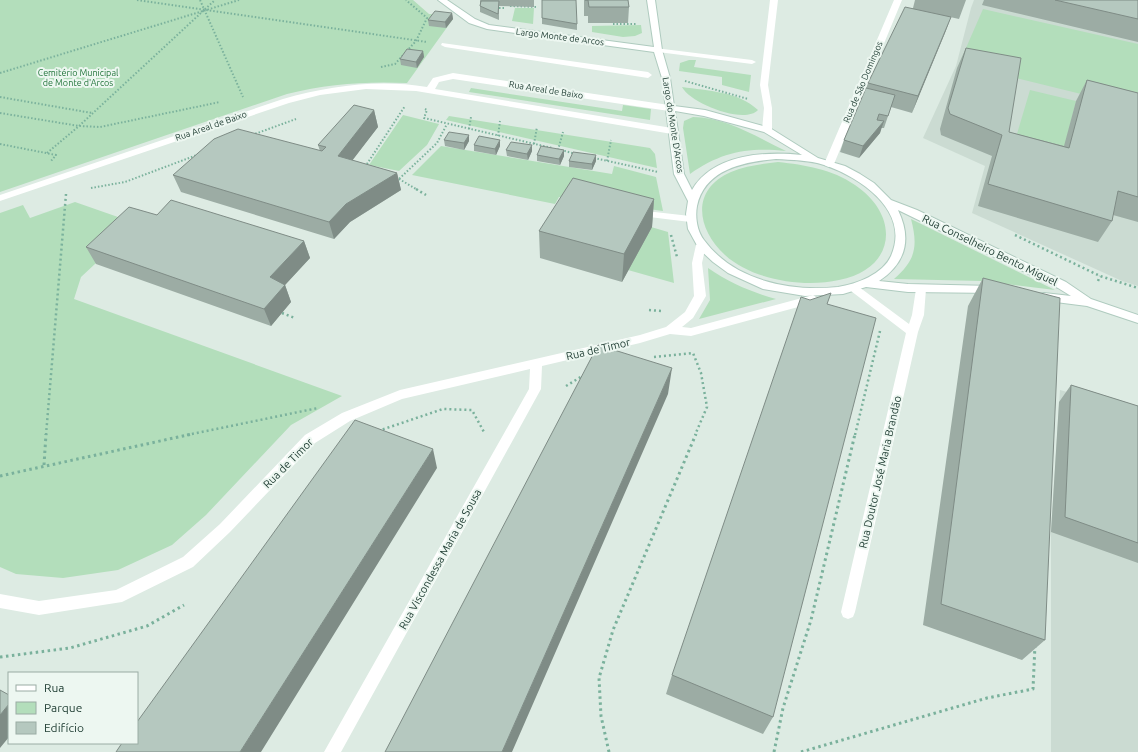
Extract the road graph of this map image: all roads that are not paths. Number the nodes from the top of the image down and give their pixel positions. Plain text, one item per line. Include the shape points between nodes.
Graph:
1 (442, 0) edge
2 (651, 0) edge
3 (774, 0) edge
4 (898, 0) edge
5 (446, 45) road end
6 (658, 50) junction
7 (752, 62) dead end
8 (648, 75) dead end
9 (429, 91) junction
10 (669, 108) junction
11 (767, 130) junction
12 (672, 131) junction
13 (817, 161) junction
14 (829, 164) junction
15 (0, 198) edge
16 (692, 199) junction
17 (889, 203) junction
18 (625, 211) edge
19 (690, 219) junction
20 (701, 245) junction
21 (866, 283) junction
22 (855, 288) junction
23 (921, 289) junction
24 (1002, 291) edge
25 (833, 292) junction
26 (1031, 295) edge
27 (1088, 302) junction
28 (1138, 319) edge
29 (670, 330) junction
30 (912, 332) junction
31 (536, 363) junction
32 (0, 601) edge
33 (848, 612) dead end
34 (332, 752) edge

1 - 6 street, Largo Monte de Arcos via 480,25 501,30
2 - 6 street, Largo do Monte D'Arcos
3 - 11 street via 764,85 768,108
4 - 14 street, Rua de São Domingos
5 - 8 street
6 - 7 street
6 - 10 street, Largo do Monte D'Arcos via 666,78
9 - 10 street, Rua Areal de Baixo via 436,80 453,76
9 - 12 street, Rua Areal de Baixo
9 - 15 street, Rua Areal de Baixo via 366,86 319,92
10 - 11 street, Rua Areal de Baixo via 705,113
10 - 12 street, Largo do Monte D'Arcos
11 - 13 street, Rua Areal de Baixo
12 - 16 street, Largo do Monte D'Arcos via 679,174
13 - 14 street
13 - 16 street via 776,156 738,161 722,167 709,176 698,186
14 - 17 street via 869,184
16 - 19 street
17 - 21 street via 900,225 900,247 888,267
17 - 27 street, Rua Conselheiro Bento Miguel via 913,212 1048,278
18 - 19 street
19 - 20 street
20 - 25 street via 722,265 752,282 806,293
20 - 29 street, Rua de Timor via 697,263 700,296 689,315
21 - 22 street
21 - 23 street
22 - 25 street
22 - 30 street
23 - 24 street
23 - 30 street, Rua Doutor José Maria Brandão via 918,315
25 - 29 street, Rua de Timor via 691,332
26 - 27 street, Rua Conselheiro Bento Miguel
27 - 28 street, Rua Conselheiro Bento Miguel
29 - 31 street, Rua de Timor
30 - 33 street, Rua Doutor José Maria Brandão
31 - 32 street, Rua de Timor via 400,395 346,417 310,439 225,528 188,562 117,597 38,608
31 - 34 street, Rua Viscondessa Maria de Sousa via 536,389

